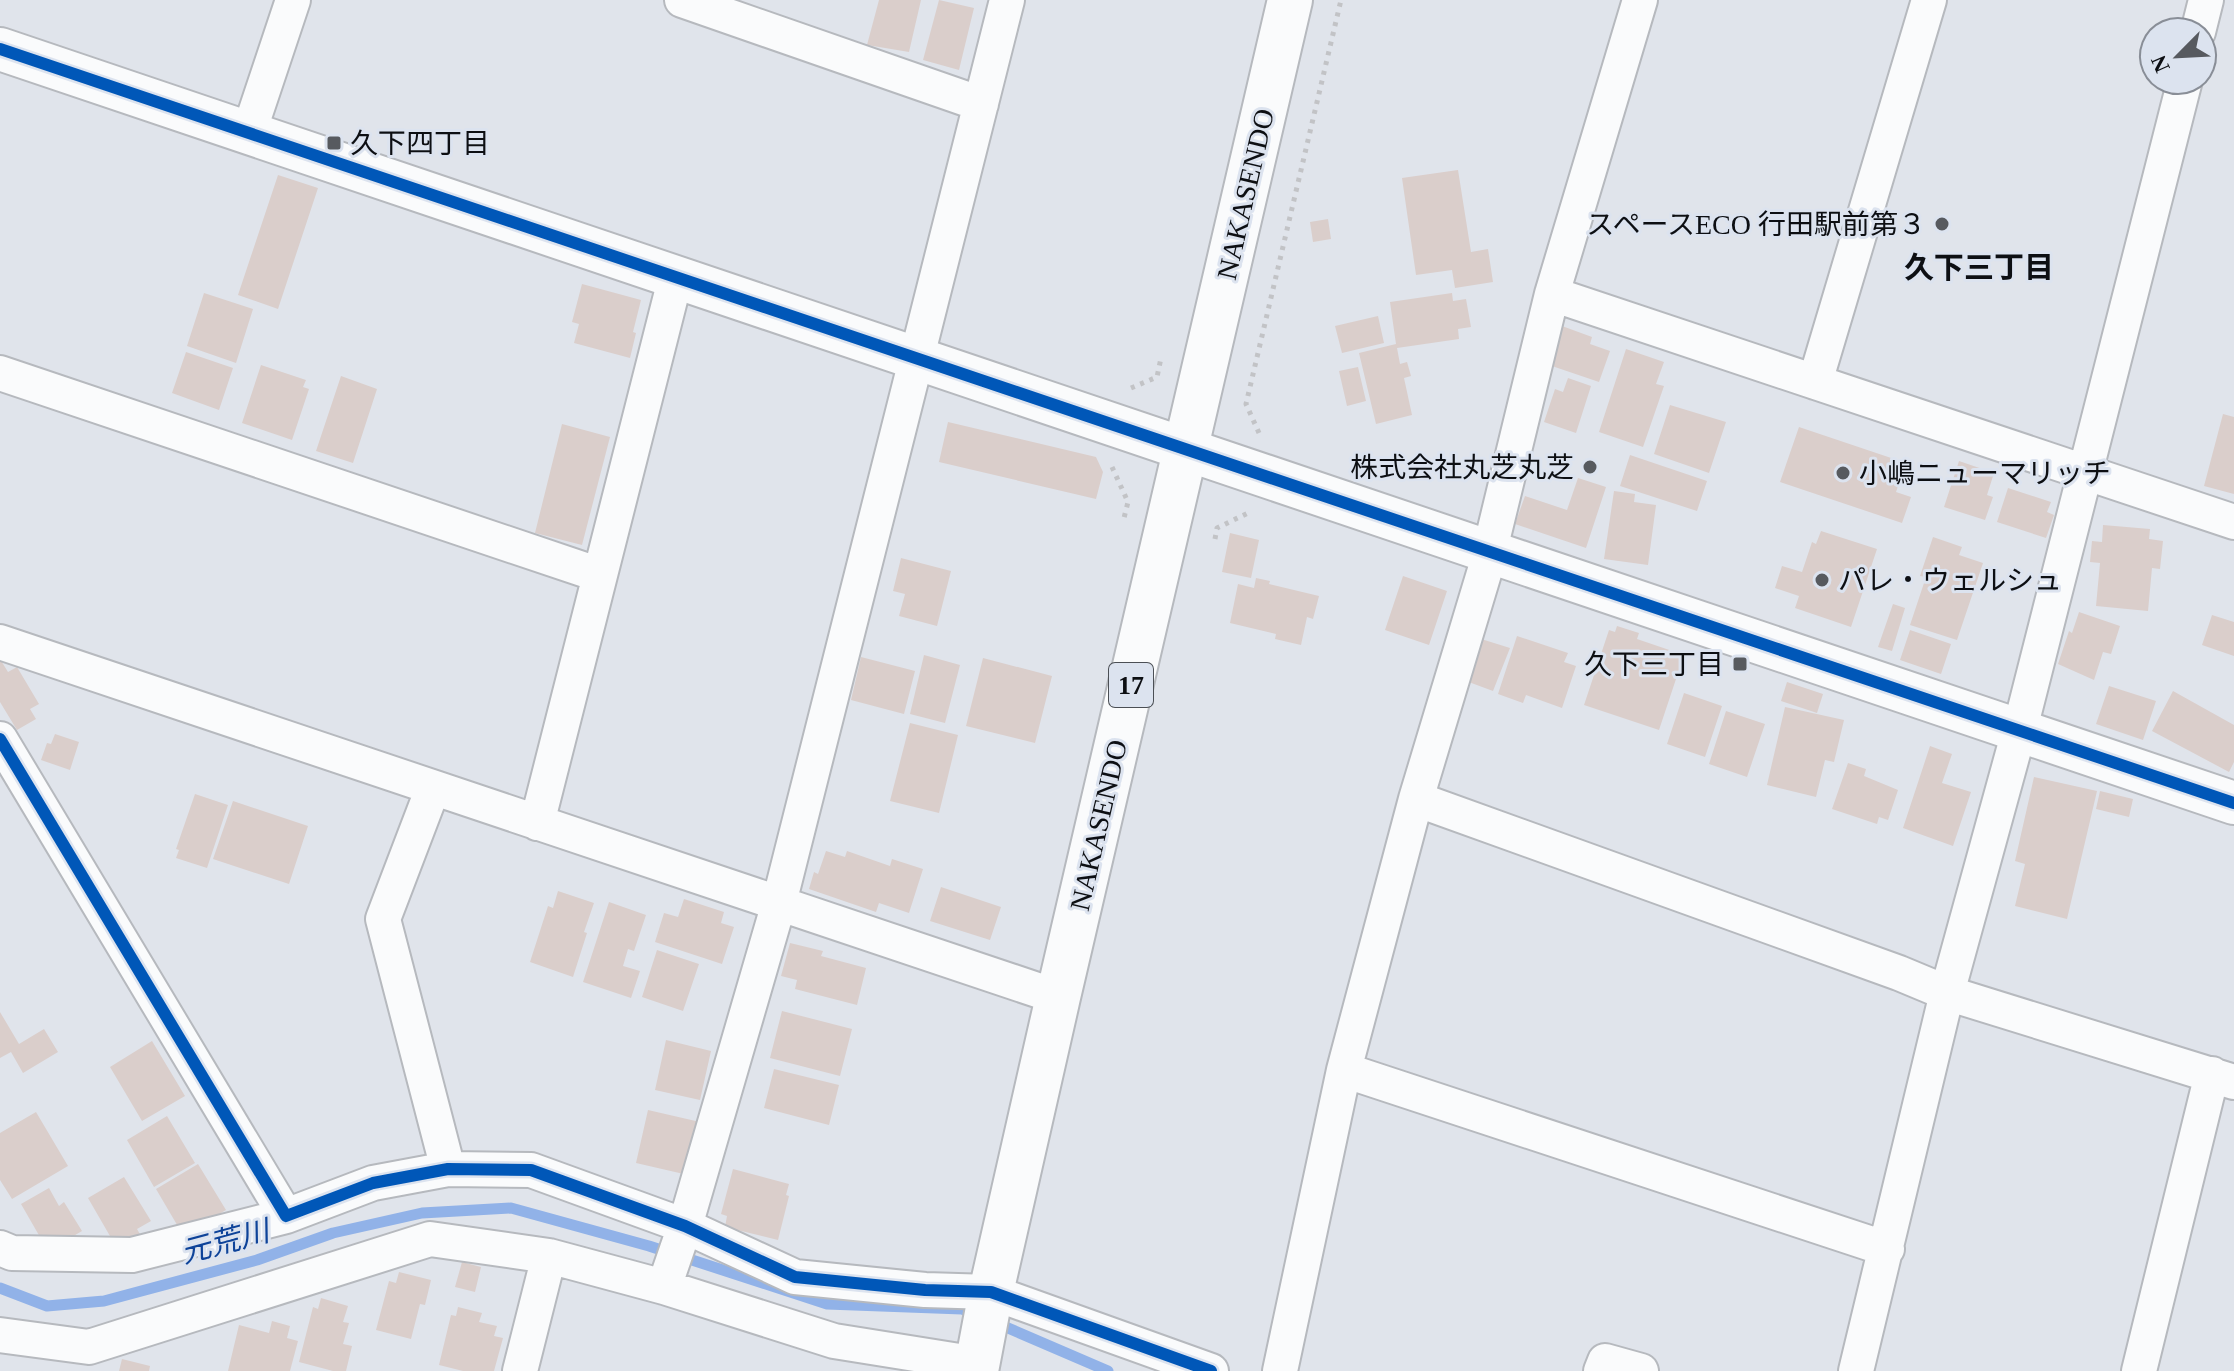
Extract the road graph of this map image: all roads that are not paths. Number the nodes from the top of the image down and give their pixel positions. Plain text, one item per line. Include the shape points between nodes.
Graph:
1 (293, 0) edge
2 (682, 0) edge
3 (1007, 0) edge
4 (1290, 0) edge
5 (1640, 0) edge
6 (1929, 0) edge
7 (722, 7) edge
8 (0, 49) edge
9 (2181, 96) edge
10 (981, 104) junction
11 (249, 132) junction
12 (676, 276) junction
13 (1552, 294) junction
14 (917, 357) junction
15 (0, 373) edge
16 (1815, 382) junction
17 (1186, 450) junction
18 (2085, 473) junction
19 (2234, 522) edge
20 (1489, 553) junction
21 (600, 575) junction
22 (0, 642) edge
23 (2019, 731) junction
24 (0, 739) edge
25 (433, 788) junction
26 (1416, 799) junction
27 (2234, 803) edge
28 (537, 823) junction
29 (779, 903) junction
30 (1947, 993) junction
31 (1058, 997) junction
32 (1344, 1070) junction
33 (2223, 1078) edge
34 (448, 1169) junction
35 (286, 1216) junction
36 (685, 1226) junction
37 (4, 1244) edge
38 (1887, 1249) junction
39 (549, 1256) junction
40 (664, 1287) junction
41 (991, 1292) junction
42 (0, 1335) edge
43 (86, 1359) edge
44 (977, 1367) edge
45 (520, 1371) edge
46 (1211, 1371) edge
47 (1280, 1371) edge
48 (1601, 1371) edge
49 (1641, 1371) edge
50 (1856, 1371) edge
51 (2139, 1371) edge

1 - 11 street
2 - 7 street
3 - 10 street
4 - 17 highway, NAKASENDO / 17
5 - 13 street
6 - 16 street
7 - 10 street
8 - 11 street
9 - 18 street
10 - 14 street
11 - 12 street
12 - 14 street
12 - 21 street
13 - 16 street
13 - 20 street
14 - 17 street
14 - 29 street
15 - 21 street
16 - 18 street
17 - 20 street
17 - 31 highway, NAKASENDO / 17
18 - 19 street
18 - 23 street
20 - 23 street
20 - 26 street
21 - 28 street
22 - 25 street
23 - 27 street
23 - 30 street
24 - 35 street
25 - 28 street
25 - 34 street via 383,919
26 - 30 street
26 - 32 street
28 - 29 street
29 - 31 street
29 - 36 street
30 - 33 street
30 - 38 street
31 - 41 highway, NAKASENDO / 17
32 - 38 street
32 - 47 street
33 - 51 street
34 - 35 street via 373,1183
34 - 36 street via 531,1170
35 - 37 street via 132,1255
36 - 40 street
36 - 41 street via 795,1277
38 - 50 street
39 - 40 street
39 - 43 street via 430,1239
39 - 45 street
40 - 44 street via 834,1341
41 - 44 highway, NAKASENDO / 17
41 - 46 street
42 - 43 street
48 - 49 street via 1605,1361

